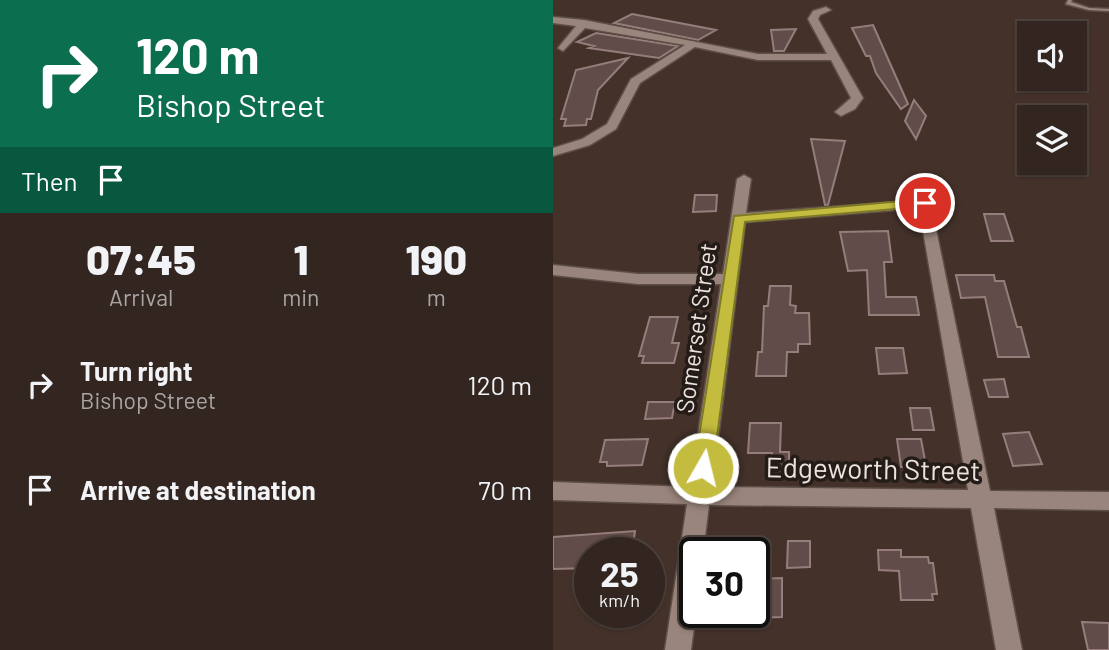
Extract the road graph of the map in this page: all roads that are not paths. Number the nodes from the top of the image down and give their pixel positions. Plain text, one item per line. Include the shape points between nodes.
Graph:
1 (1070, 0) edge
2 (825, 10) dead end
3 (1109, 10) edge
4 (553, 20) edge
5 (584, 23) junction
6 (692, 45) junction
7 (563, 48) dead end
8 (834, 57) junction
9 (841, 112) dead end
10 (553, 152) edge
11 (744, 179) dead end
12 (739, 218) junction
13 (553, 270) edge
14 (730, 279) junction
15 (553, 491) edge
16 (700, 496) junction
17 (981, 500) junction
18 (1109, 501) edge
19 (678, 650) edge
20 (1009, 650) edge

1 - 3 lane via 1076,7
2 - 8 street via 813,19
4 - 5 street
5 - 6 street
5 - 7 street
6 - 8 street via 758,57
6 - 10 street via 635,81 612,126 586,142
8 - 9 street via 857,98
11 - 12 street, Somerset Street
12 - 14 street, Somerset Street
12 - 17 street via 925,203
13 - 14 street via 638,279
14 - 16 street, Somerset Street
15 - 16 street, Edgeworth Street
16 - 17 street, Edgeworth Street
16 - 19 street, Somerset Street
17 - 18 street, Edgeworth Street
17 - 20 street

